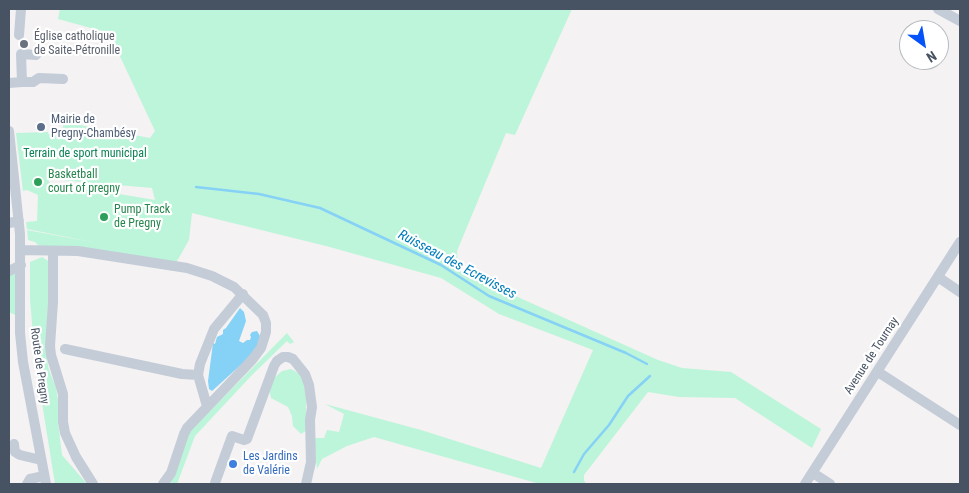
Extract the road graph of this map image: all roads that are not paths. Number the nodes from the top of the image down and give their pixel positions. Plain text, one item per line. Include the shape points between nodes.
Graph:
1 (21, 9) edge
2 (938, 9) edge
3 (960, 20) edge
4 (19, 35) dead end
5 (36, 55) dead end
6 (63, 79) dead end
7 (22, 82) junction
8 (9, 83) edge
9 (9, 131) edge
10 (14, 222) edge
11 (960, 242) edge
12 (21, 250) junction
13 (53, 251) junction
14 (22, 265) junction
15 (9, 271) edge
16 (938, 277) junction
17 (960, 292) edge
18 (243, 294) junction
19 (50, 333) junction
20 (65, 349) junction
21 (51, 355) junction
22 (878, 372) junction
23 (198, 375) junction
24 (206, 406) junction
25 (960, 425) edge
26 (14, 444) dead end
27 (42, 460) junction
28 (812, 473) junction
29 (45, 480) edge
30 (215, 483) dead end
31 (26, 484) edge
32 (93, 484) edge
33 (163, 484) edge
34 (306, 484) edge
35 (805, 484) edge
36 (830, 484) edge

1 - 4 street
2 - 3 street
5 - 7 street via 21,54
6 - 7 street via 39,78 33,82
7 - 8 street
9 - 10 street, Route de Pregny
10 - 12 street, Route de Pregny
11 - 16 street, Avenue de Tournay
12 - 13 street
12 - 14 street, Route de Pregny
13 - 18 street via 78,251 187,268 224,281
13 - 19 street
14 - 15 street
14 - 27 street, Route de Pregny via 20,333
16 - 17 street
16 - 22 street, Avenue de Tournay
18 - 23 street via 214,329
18 - 24 street via 264,318 266,332 263,343 252,360
19 - 20 street
19 - 21 street
20 - 21 street
20 - 23 street
21 - 32 street via 63,394 65,433
22 - 25 street
22 - 28 street, Avenue de Tournay
23 - 24 street
24 - 33 street via 184,434 171,473
26 - 27 street via 20,455
27 - 29 street, Route de Pregny
28 - 35 street, Avenue de Tournay
28 - 36 street
29 - 31 street via 30,479
30 - 34 street via 232,436 246,439 274,366 283,357 288,357 300,365 309,385 311,462

